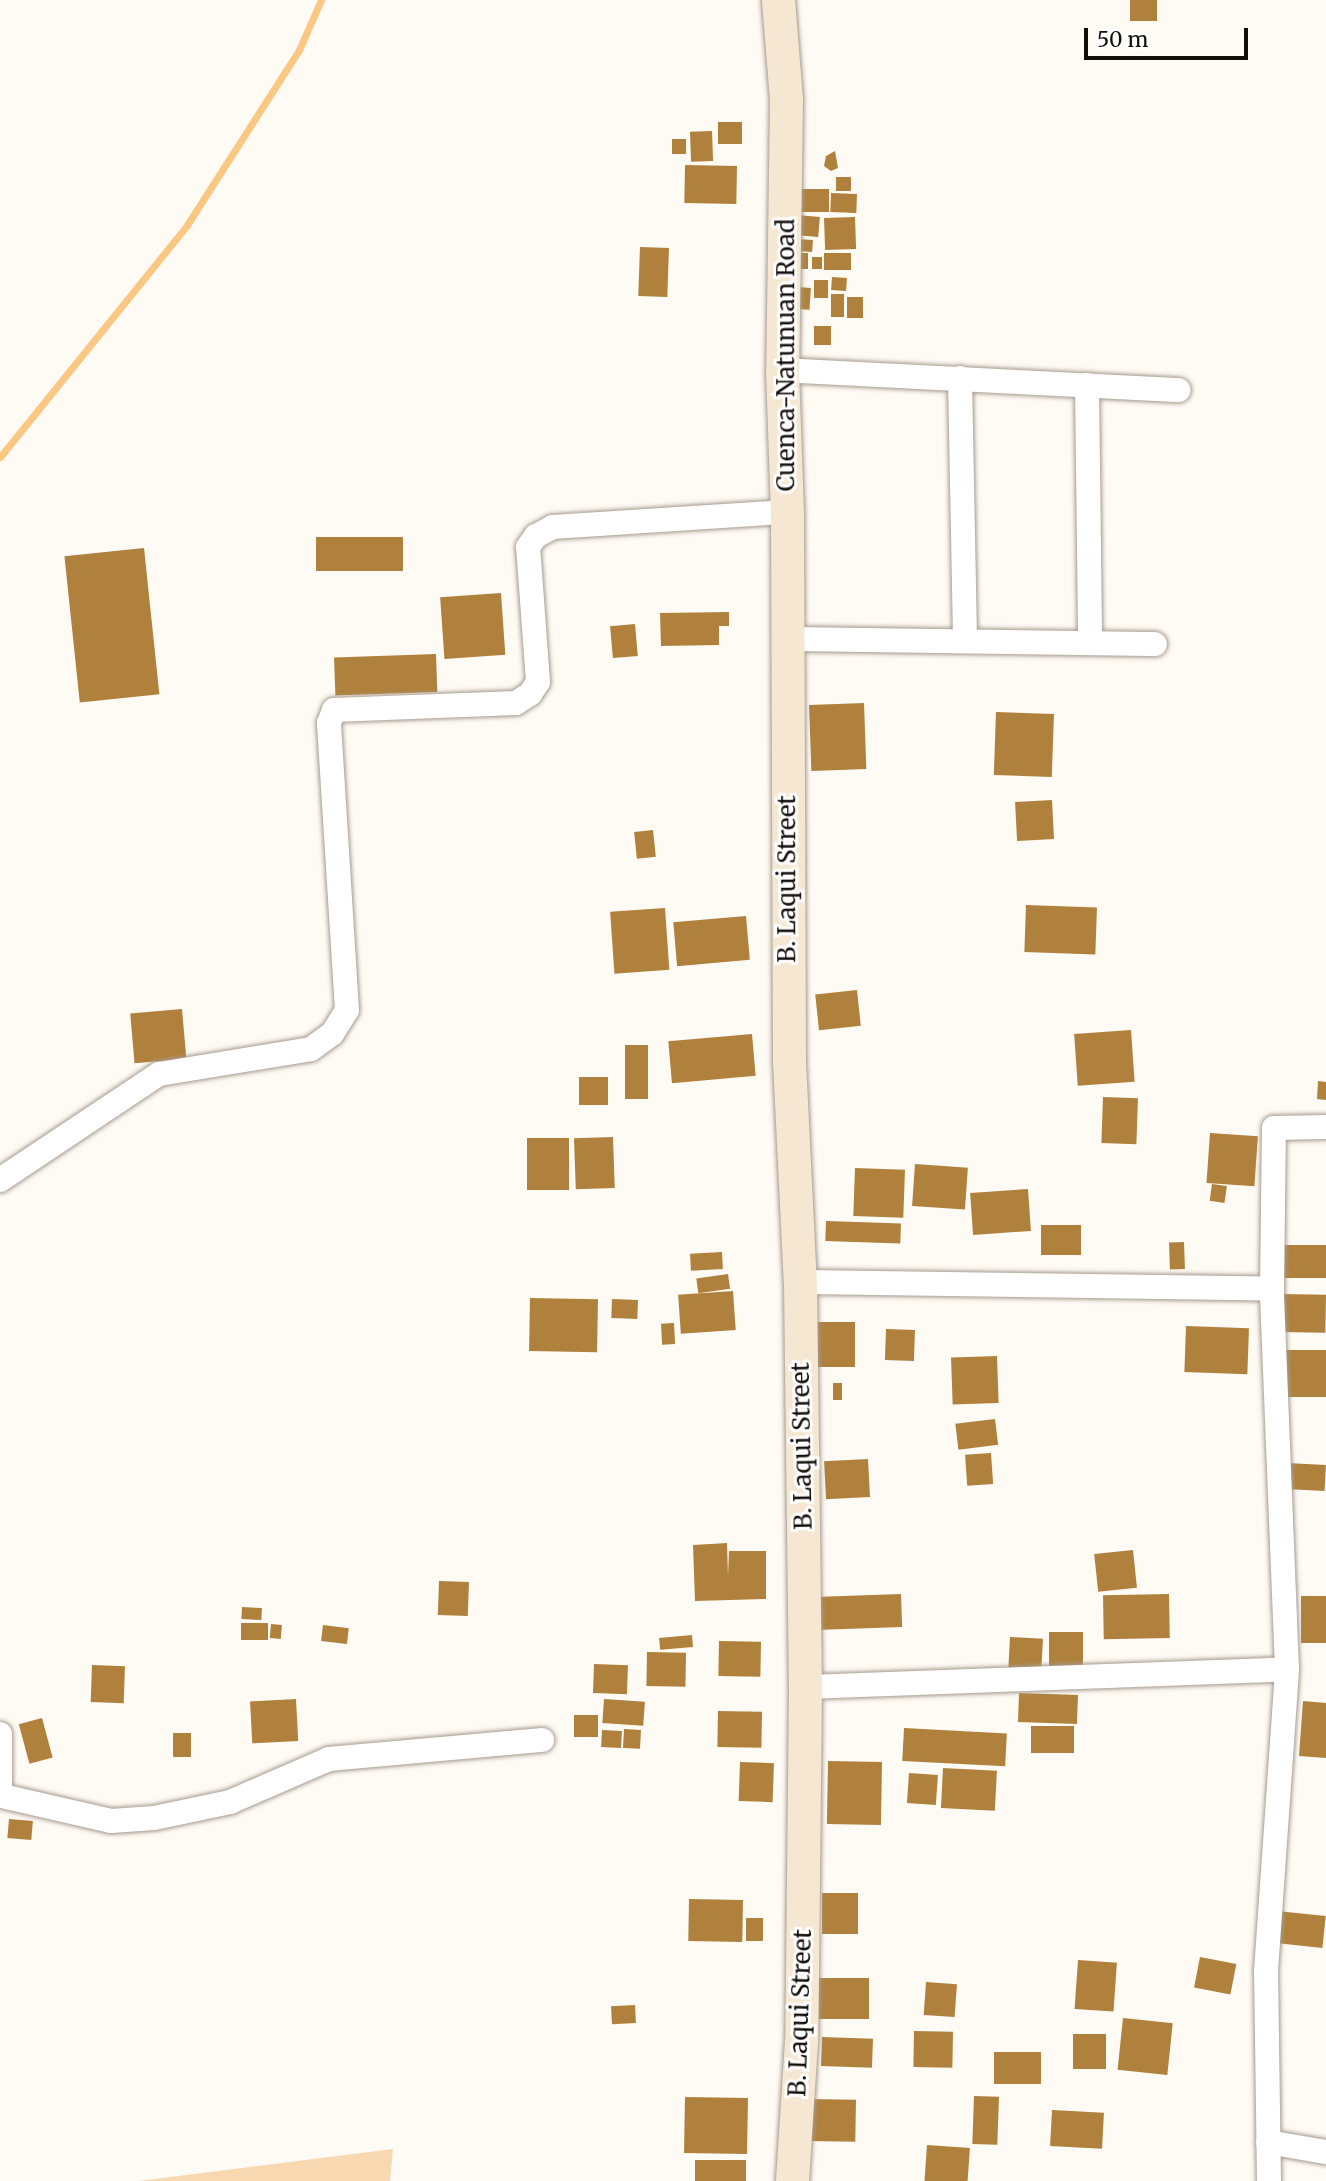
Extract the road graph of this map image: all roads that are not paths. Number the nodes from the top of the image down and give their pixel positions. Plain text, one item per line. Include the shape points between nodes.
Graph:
1 (778, 0) edge
2 (782, 370) junction
3 (960, 378) junction
4 (1087, 385) junction
5 (1178, 390) dead end
6 (787, 512) junction
7 (787, 639) junction
8 (965, 639) junction
9 (1090, 642) junction
10 (1155, 644) dead end
11 (786, 711) joint
12 (1326, 1127) edge
13 (0, 1180) edge
14 (800, 1282) junction
15 (1272, 1289) junction
16 (1287, 1668) junction
17 (805, 1687) junction
18 (0, 1734) edge
19 (542, 1740) dead end
20 (1, 1796) edge
21 (1268, 2142) junction
22 (1326, 2152) edge
23 (792, 2181) edge
24 (1269, 2181) edge

1 - 2 main road, Cuenca-Natunuan Road via 786,100
2 - 3 street
2 - 6 main road, Cuenca-Natunuan Road
3 - 4 street
3 - 8 street
4 - 5 street
4 - 9 street
6 - 7 main road, Cuenca-Natunuan Road
6 - 13 street via 553,527 536,536 528,547 538,682 530,694 516,703 334,710 329,723 347,1010 332,1034 311,1049 159,1074
7 - 8 street
7 - 11 main road, Cuenca-Natunuan Road
8 - 9 street
9 - 10 street
11 - 14 main road, B. Laqui Street via 789,1061
12 - 15 street via 1274,1128
14 - 15 street
14 - 17 main road, B. Laqui Street
15 - 16 street
16 - 17 street
16 - 21 street via 1266,1971
17 - 23 main road, B. Laqui Street via 801,2041
18 - 20 street
19 - 20 street via 329,1759 230,1802 154,1818 111,1821
21 - 22 street
21 - 24 street

